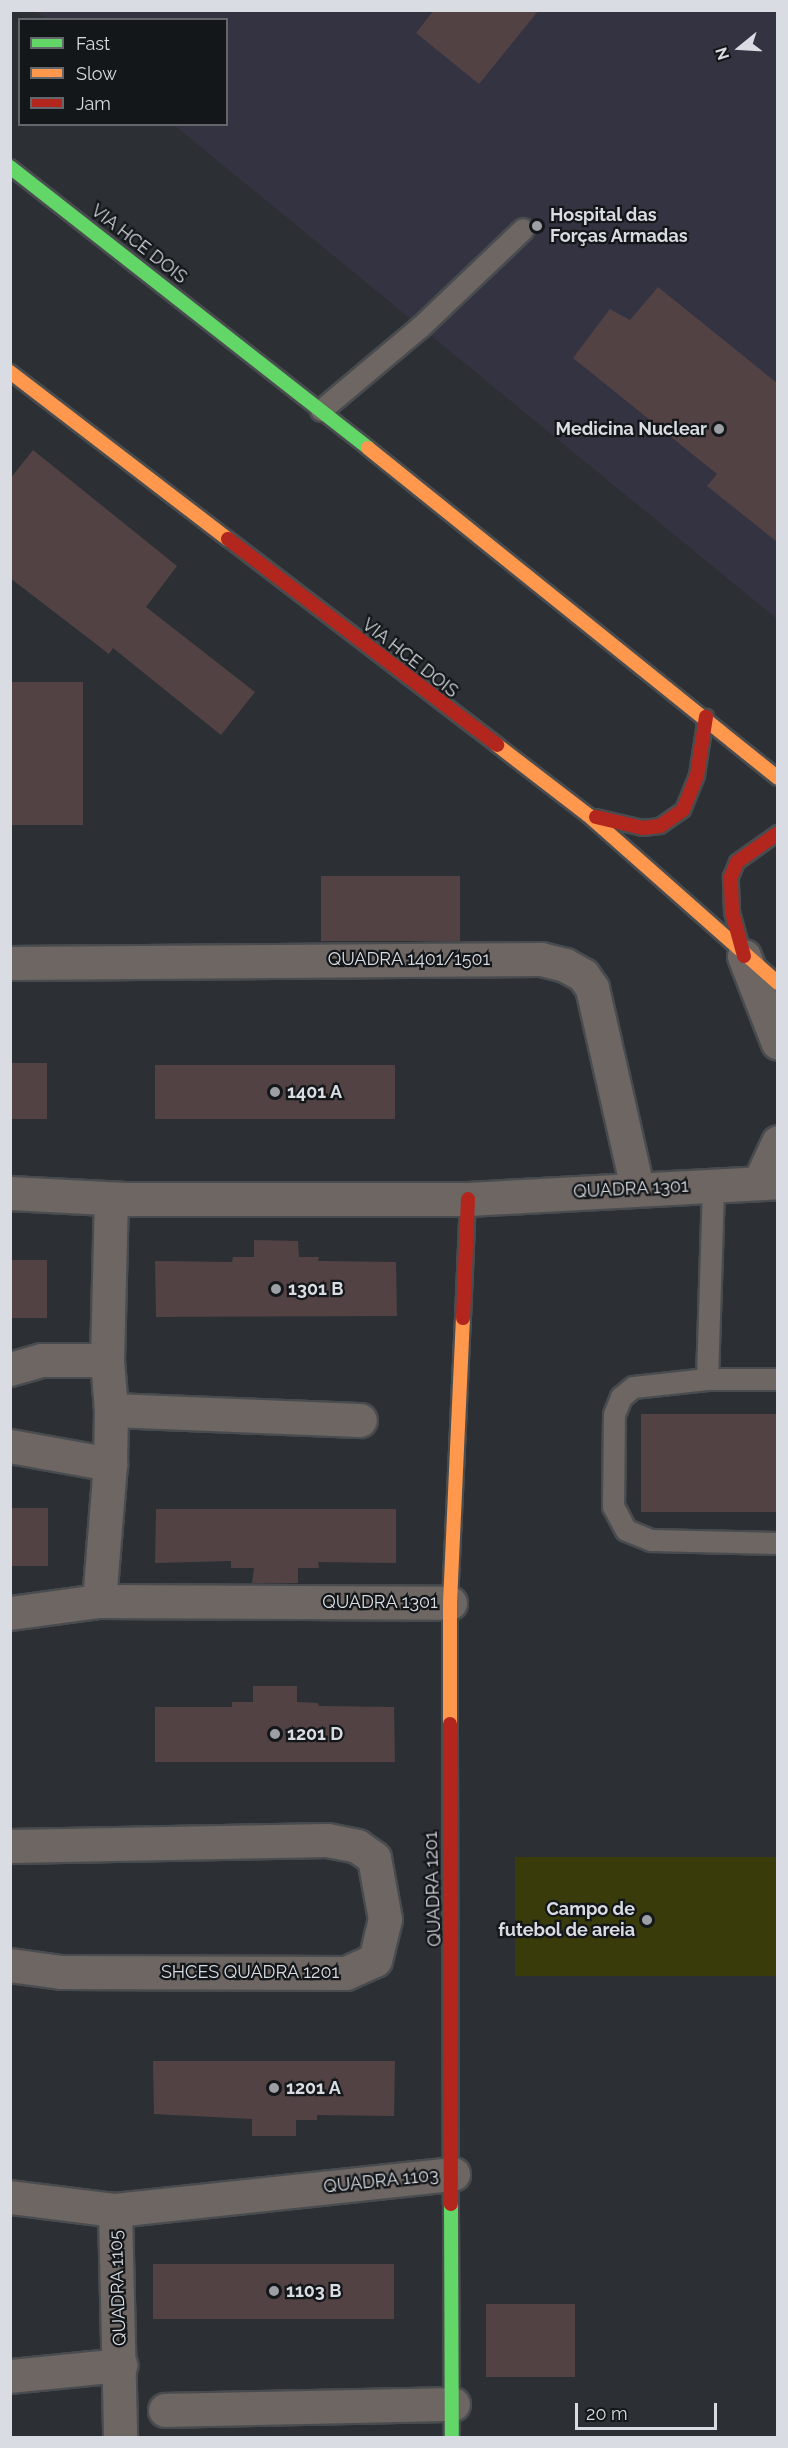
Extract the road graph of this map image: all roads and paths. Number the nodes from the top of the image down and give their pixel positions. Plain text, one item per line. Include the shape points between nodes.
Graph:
1 (10, 167) edge
2 (523, 229) dead end
3 (10, 372) edge
4 (321, 410) junction
5 (706, 717) junction
6 (777, 778) edge
7 (588, 815) junction
8 (777, 833) edge
9 (744, 956) junction
10 (10, 963) edge
11 (777, 983) edge
12 (777, 1043) edge
13 (777, 1142) edge
14 (768, 1182) edge
15 (713, 1185) junction
16 (637, 1188) junction
17 (10, 1193) edge
18 (111, 1198) junction
19 (468, 1199) junction
20 (107, 1360) junction
21 (10, 1369) edge
22 (707, 1379) junction
23 (777, 1379) edge
24 (111, 1410) junction
25 (360, 1420) dead end
26 (10, 1446) edge
27 (110, 1464) junction
28 (777, 1543) edge
29 (99, 1601) junction
30 (450, 1603) junction
31 (10, 1613) edge
32 (10, 1846) edge
33 (10, 1965) edge
34 (453, 2174) junction
35 (10, 2197) edge
36 (116, 2210) junction
37 (120, 2365) junction
38 (10, 2376) edge
39 (453, 2404) junction
40 (165, 2410) dead end
41 (120, 2438) edge
42 (452, 2438) edge

1 - 4 main road, VIA HCE DOIS
2 - 4 lane via 420,327
3 - 7 main road, VIA HCE DOIS
4 - 5 main road, VIA HCE DOIS
5 - 6 main road, VIA HCE DOIS
5 - 7 main road via 691,796 671,821 660,826 630,828
7 - 9 main road, VIA HCE DOIS
8 - 9 main road via 737,862 731,877 732,912
9 - 11 main road, VIA HCE DOIS
9 - 12 street
10 - 16 street, QUADRA 1401/1501 via 541,959 565,965 583,975 592,988
13 - 14 street, QUADRA 1301
14 - 15 street, QUADRA 1301
15 - 16 street, QUADRA 1301
15 - 22 lane
16 - 19 street, QUADRA 1301
17 - 18 street, QUADRA 1301
18 - 19 street, QUADRA 1301
18 - 20 street
19 - 30 main road, QUADRA 1301
20 - 21 street via 42,1360
20 - 24 street
22 - 23 lane
22 - 28 lane via 644,1384 621,1397 613,1432 613,1506 619,1523 651,1540
24 - 25 street
24 - 27 street
26 - 27 street
27 - 29 street
29 - 30 street, QUADRA 1301
29 - 31 street, QUADRA 1301
30 - 34 main road, QUADRA 1201
32 - 33 street, SHCES QUADRA 1201 via 337,1842 357,1846 374,1858 385,1919 375,1960 346,1973 61,1972
34 - 36 street, QUADRA 1103
34 - 39 main road, QUADRA 1103
35 - 36 street, QUADRA 1105
36 - 37 street, QUADRA 1105
37 - 38 street, QUADRA 1105
37 - 41 street, QUADRA 1105
39 - 40 street
39 - 42 main road, QUADRA 1103

